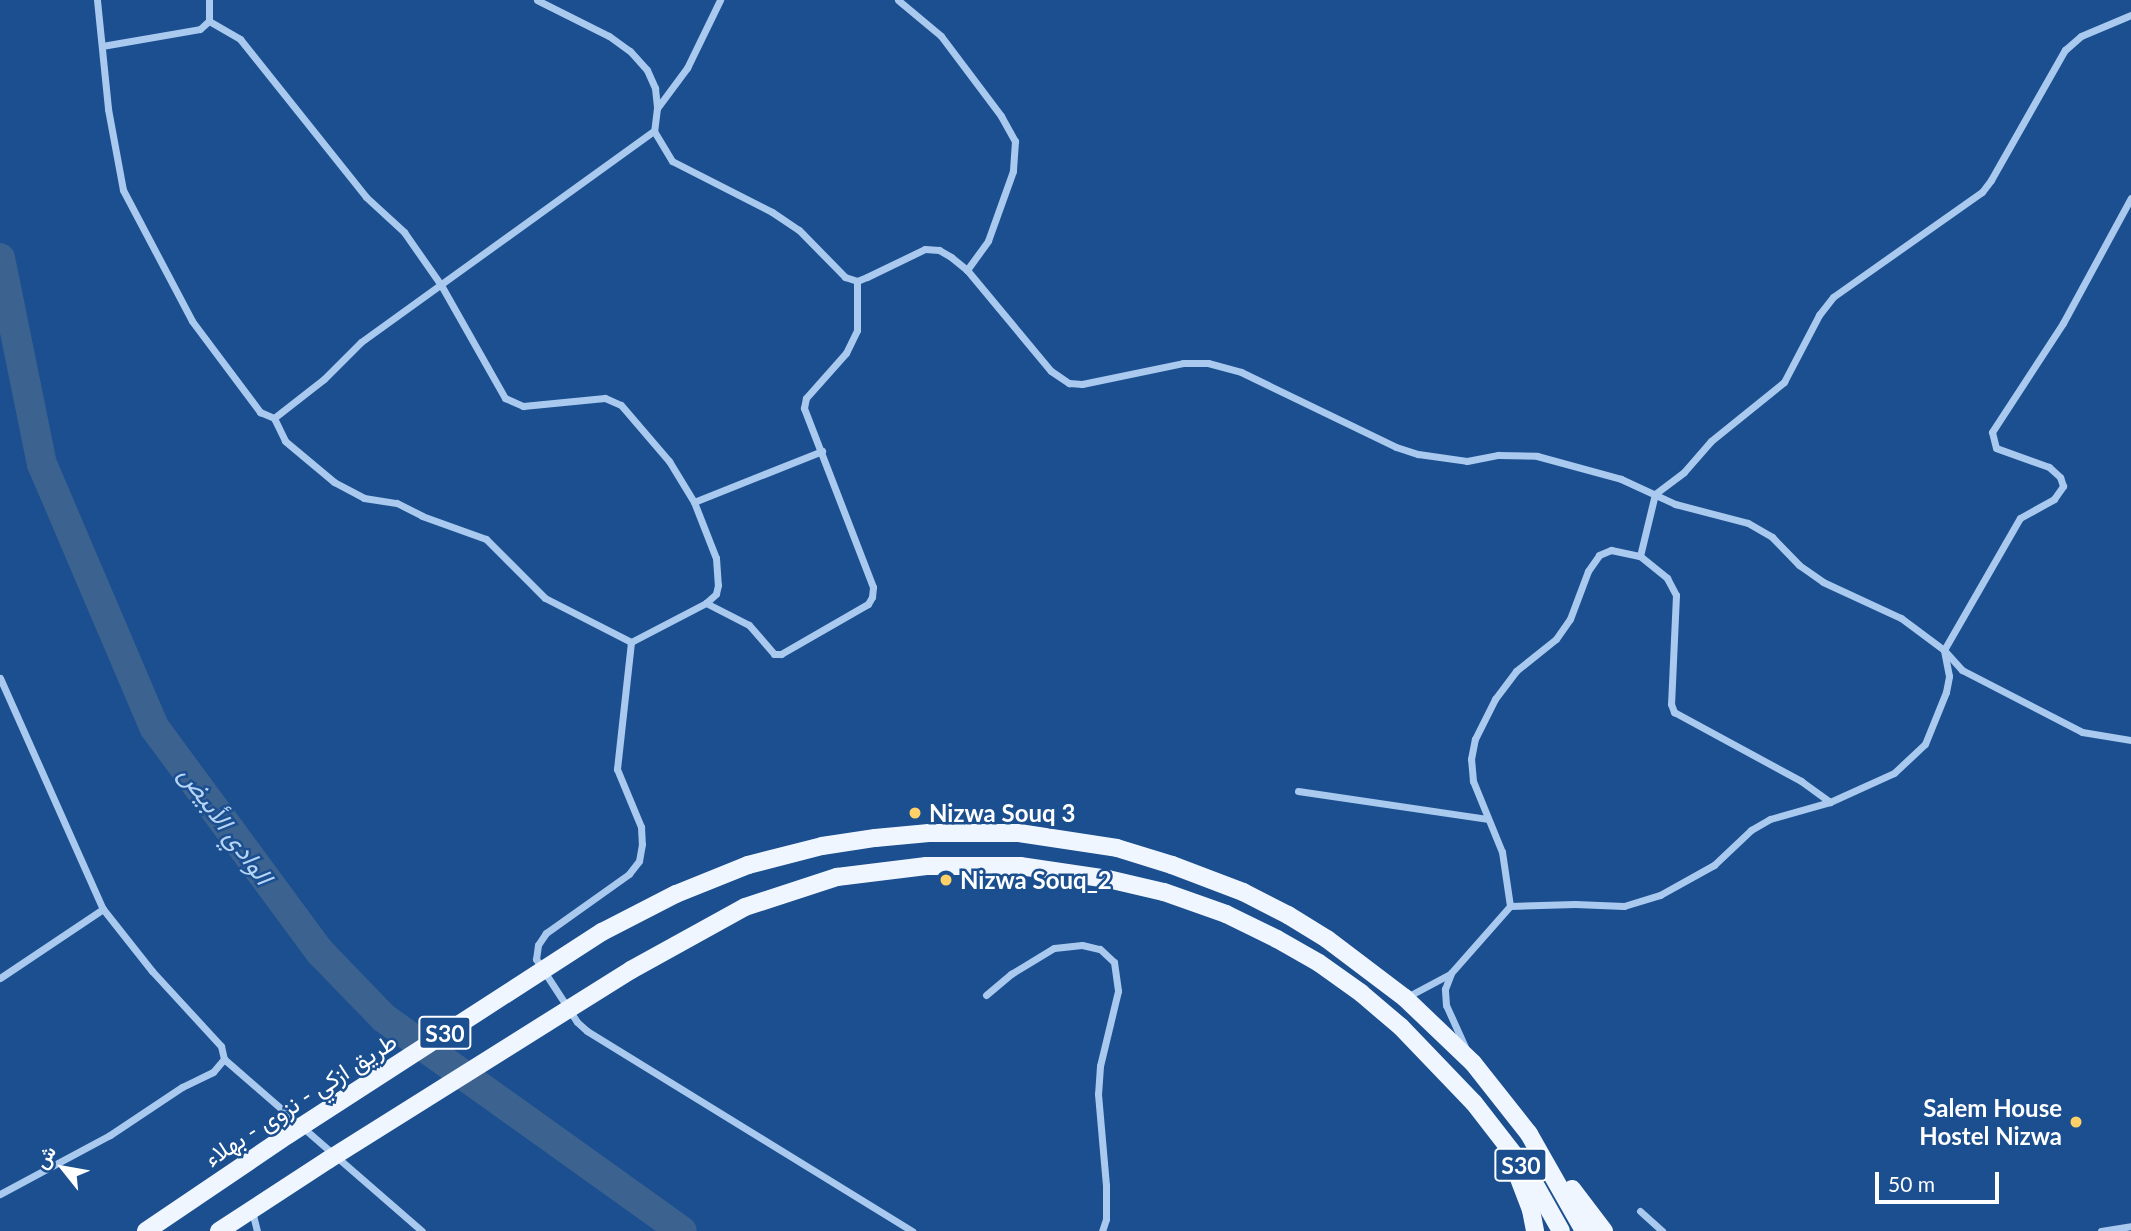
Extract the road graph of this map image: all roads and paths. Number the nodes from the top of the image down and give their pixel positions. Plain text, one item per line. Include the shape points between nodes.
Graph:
1 (97, 0) edge
2 (209, 0) edge
3 (537, 0) edge
4 (720, 0) edge
5 (898, 0) edge
6 (2131, 15) edge
7 (209, 21) junction
8 (102, 46) junction
9 (657, 108) junction
10 (654, 131) junction
11 (2131, 198) edge
12 (967, 270) junction
13 (857, 281) junction
14 (441, 285) junction
15 (274, 418) junction
16 (822, 451) junction
17 (1655, 494) junction
18 (694, 502) junction
19 (1640, 556) junction
20 (706, 603) junction
21 (631, 642) junction
22 (1944, 650) junction
23 (0, 678) edge
24 (2131, 740) edge
25 (1298, 791) dead end
26 (1830, 802) junction
27 (1487, 819) junction
28 (1510, 906) junction
29 (103, 909) junction
30 (1451, 973) junction
31 (0, 978) edge
32 (986, 995) dead end
33 (1405, 998) junction
34 (224, 1059) junction
35 (1473, 1063) junction
36 (1474, 1103) junction
37 (1529, 1134) junction
38 (0, 1194) edge
39 (252, 1210) junction
40 (1640, 1212) dead end
41 (2131, 1226) edge
42 (146, 1231) edge
43 (219, 1231) edge
44 (257, 1231) edge
45 (422, 1231) edge
46 (912, 1231) edge
47 (1102, 1231) edge
48 (1535, 1231) edge
49 (1561, 1231) edge
50 (1584, 1231) edge
51 (1604, 1231) edge
52 (1662, 1231) edge
53 (2101, 1231) edge

1 - 8 street
2 - 7 street
3 - 9 street via 630,51 647,70
4 - 9 street via 687,68
5 - 12 street via 941,36 1016,141 1013,171 988,241
6 - 17 street via 2081,36 2065,50 1982,191 1833,297 1819,314 1784,382
7 - 8 street via 200,29
7 - 14 street via 240,39 366,197 404,232
8 - 15 street via 123,190 192,321 260,412
9 - 10 street
10 - 13 street via 672,161 772,212 799,230 845,277
10 - 14 street
11 - 22 street via 2063,323 1992,432 1996,448 2038,462 2060,477 2061,494 2020,518
12 - 13 street via 939,250 925,249
12 - 17 street via 1051,370 1069,383 1183,363 1208,363 1241,372 1418,454 1467,461 1536,456 1621,478
13 - 16 street via 857,330 846,353 806,398 804,408
14 - 15 street via 361,342 324,379
14 - 18 street via 505,398 523,406 605,398 621,405 669,461
15 - 21 street via 285,440 334,482 364,498 397,503 486,539 545,598
16 - 18 street
16 - 20 street via 873,587 868,604 774,654 749,625
17 - 19 street
17 - 22 street via 1686,508 1748,523 1772,537 1822,582 1886,609
18 - 20 street via 716,558 718,585
19 - 26 street via 1667,579 1676,595 1674,712 1801,781
19 - 27 street via 1611,550 1599,555 1556,639 1516,671 1495,699 1475,739 1471,759 1473,781
20 - 21 street
21 - 46 street via 617,769 641,827 639,861 629,874 546,933 536,959 587,1031
22 - 24 street via 1962,670 2082,732
22 - 26 street via 1947,692 1925,744 1894,773
23 - 29 street
25 - 27 street
26 - 28 street via 1761,825 1714,865 1660,895 1624,906
27 - 28 street via 1502,852
28 - 30 street
29 - 31 street
29 - 34 street via 221,1046
30 - 33 street
30 - 35 street via 1446,1005
32 - 47 street via 1054,948 1100,948 1114,962 1118,990 1098,1094 1106,1185
33 - 35 main road, طريق ازكي - نزوى - بهلاء / S30
33 - 42 main road, طريق ازكي - نزوى - بهلاء / S30, bridge via 1327,939 1242,892 1117,848 1019,833 929,833 822,846 748,865 676,894 602,932
34 - 38 street via 214,1072 182,1087 110,1135
34 - 45 street
35 - 37 main road, طريق ازكي - نزوى - بهلاء / S30
36 - 39 main road, S30, bridge via 1401,1027 1319,963 1226,914 1108,879 1020,866 926,866 837,877 745,907 631,970
36 - 48 main road via 1515,1169
36 - 49 main road, S30 via 1528,1174
37 - 50 main road, طريق ازكي - نزوى - بهلاء / S30
37 - 51 main road
39 - 43 main road, S30
39 - 44 street
40 - 52 street
41 - 53 street

